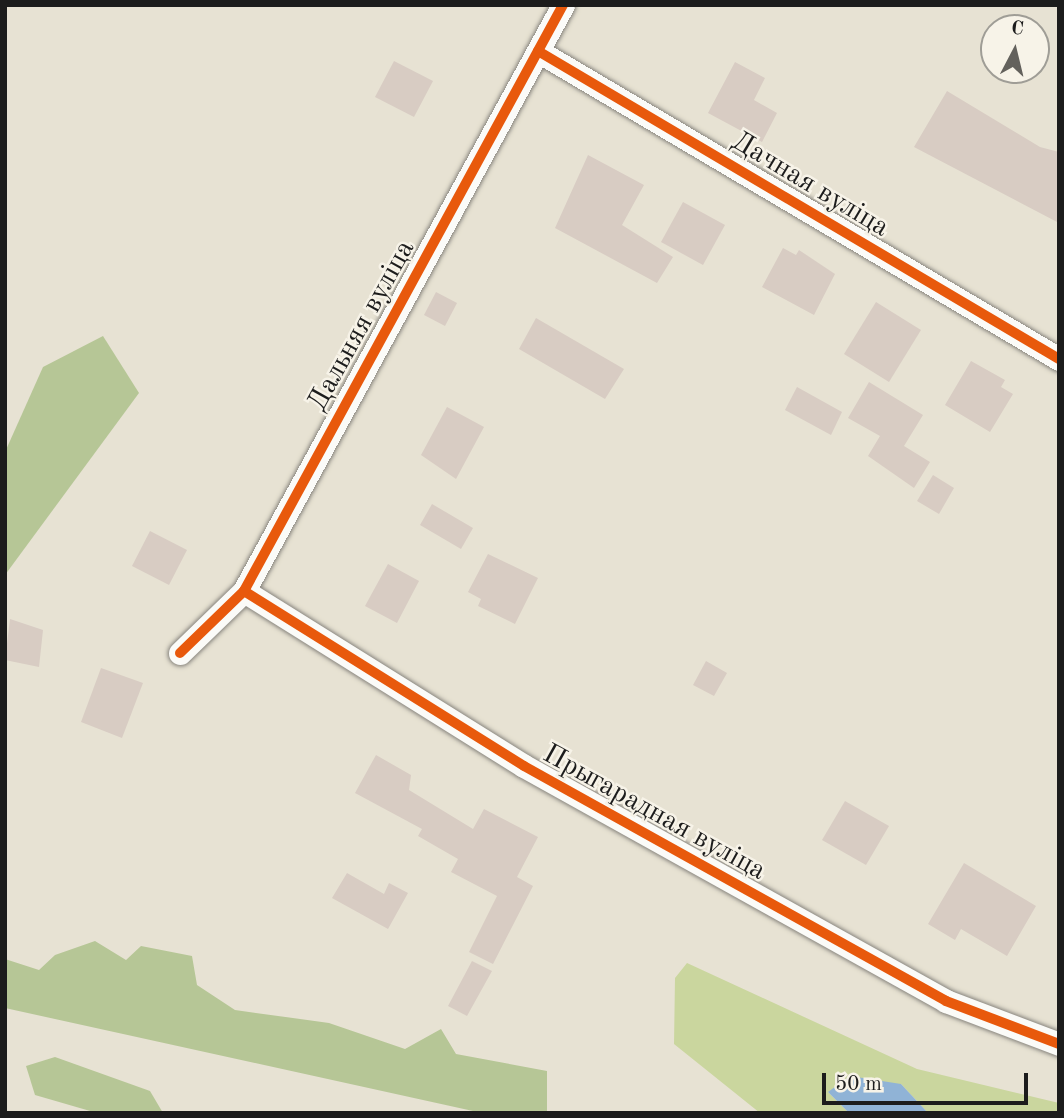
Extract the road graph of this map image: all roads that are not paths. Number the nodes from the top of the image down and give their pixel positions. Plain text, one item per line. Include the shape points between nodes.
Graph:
1 (563, 5) edge
2 (538, 51) junction
3 (1059, 359) edge
4 (244, 591) junction
5 (180, 653) dead end
6 (1059, 1044) edge

1 - 2 street, Дальняя вуліца
2 - 3 street, Дачная вуліца
2 - 4 street, Дальняя вуліца
4 - 5 street, Дальняя вуліца
4 - 6 street, Прыгарадная вуліца via 524,766 873,961 946,1001

